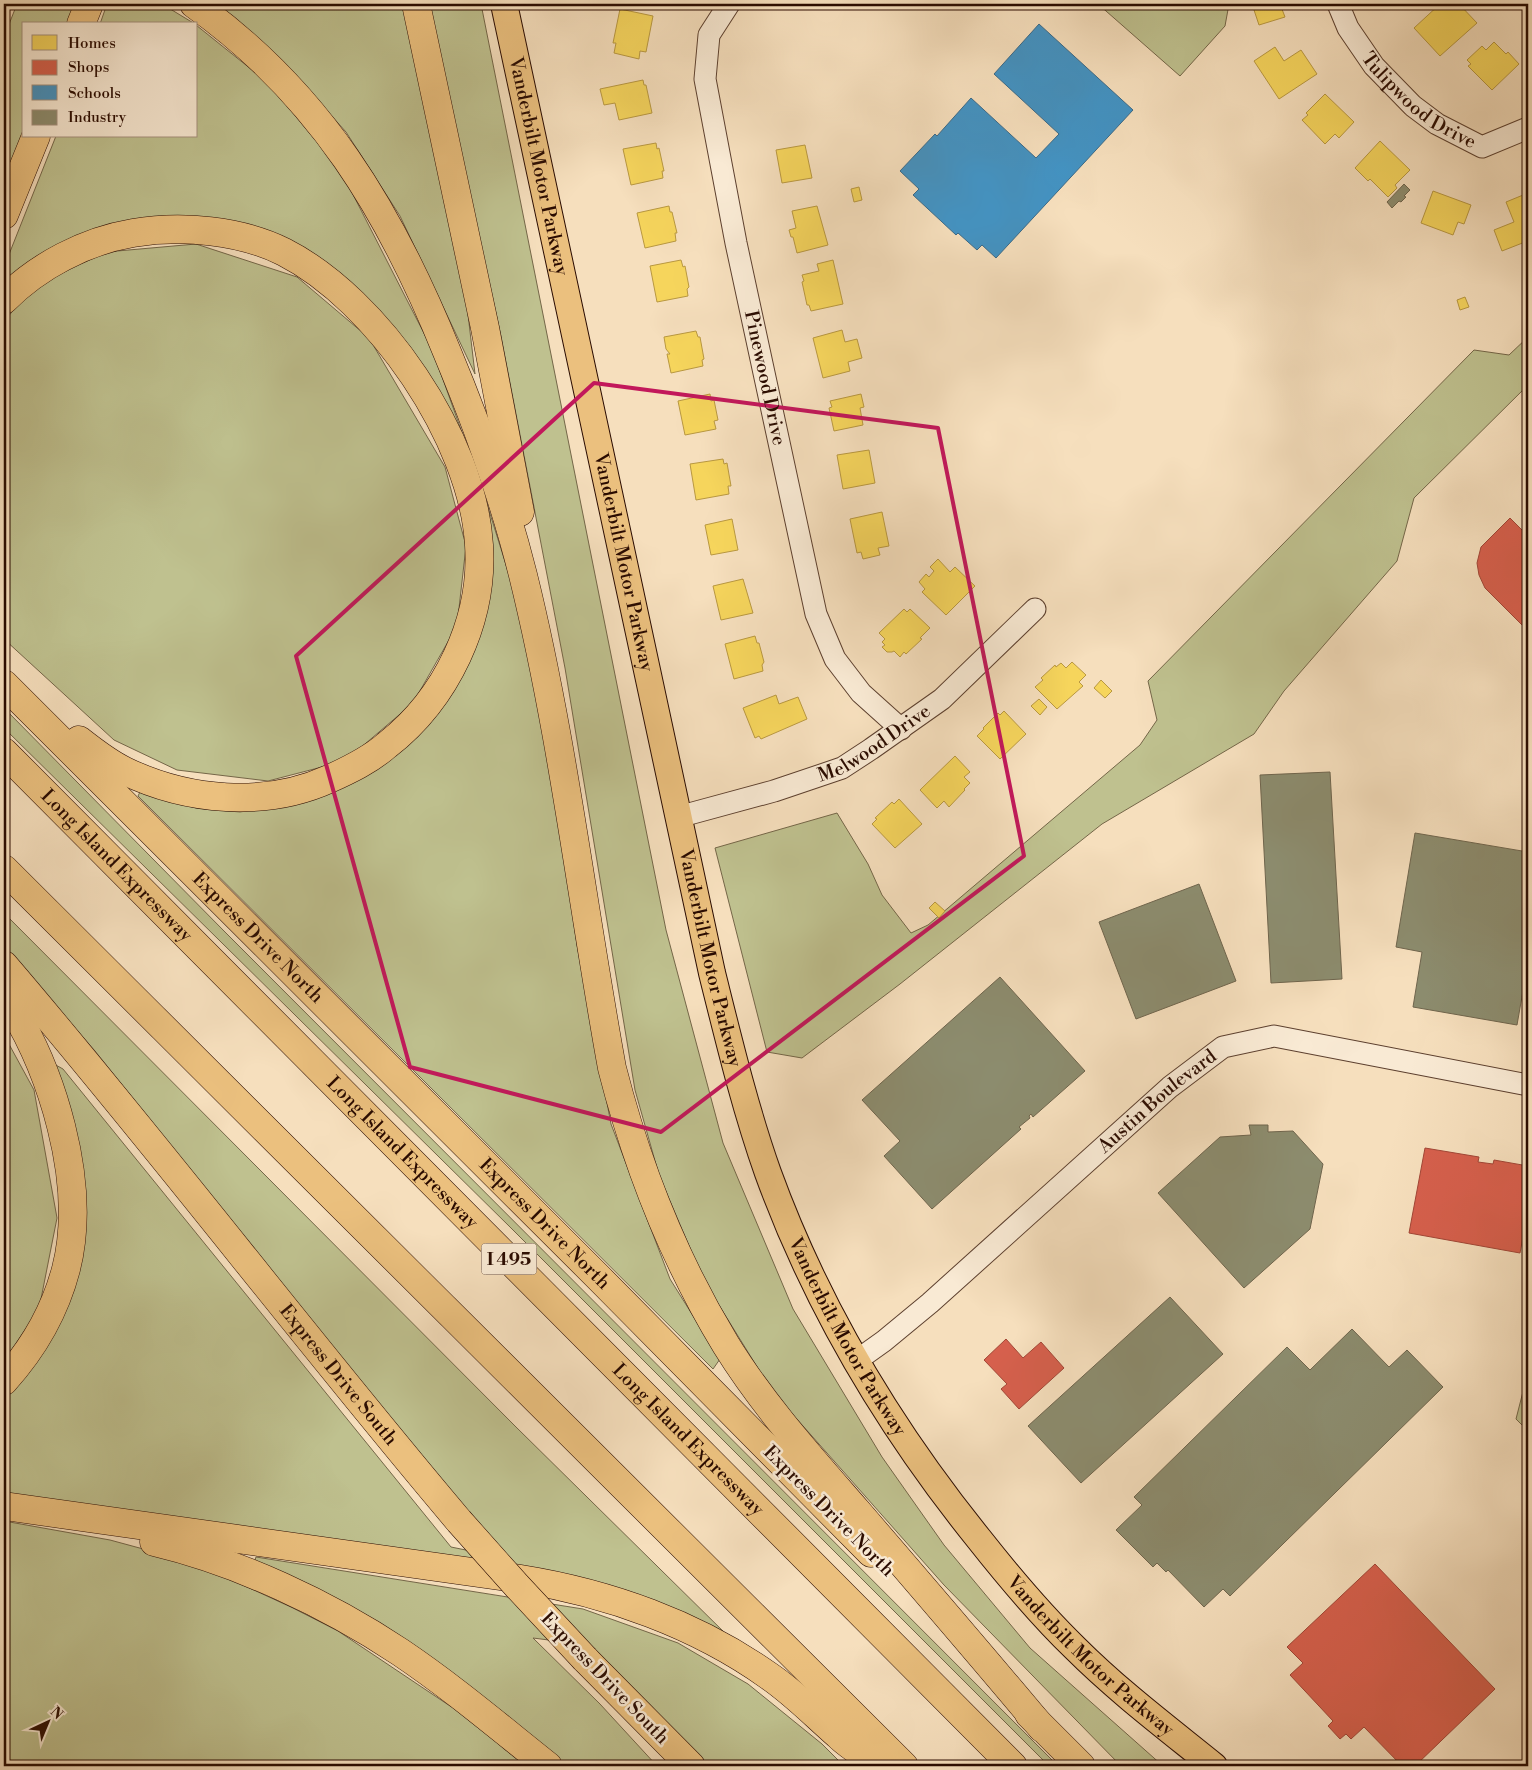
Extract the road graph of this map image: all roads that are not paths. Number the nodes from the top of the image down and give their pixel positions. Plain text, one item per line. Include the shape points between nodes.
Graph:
1 (88, 4) edge
2 (194, 4) edge
3 (416, 4) edge
4 (504, 4) edge
5 (729, 4) edge
6 (1338, 4) edge
7 (82, 22) edge
8 (1528, 128) edge
9 (35, 138) edge
10 (4, 216) edge
11 (4, 300) edge
12 (1035, 609) dead end
13 (538, 637) junction
14 (10, 690) edge
15 (901, 729) junction
16 (4, 752) edge
17 (678, 817) junction
18 (4, 869) edge
19 (4, 965) edge
20 (4, 995) edge
21 (1528, 1085) edge
22 (856, 1361) junction
23 (4, 1381) edge
24 (15, 1508) edge
25 (1042, 1728) junction
26 (548, 1766) edge
27 (692, 1766) edge
28 (881, 1766) edge
29 (904, 1766) edge
30 (1013, 1766) edge
31 (1081, 1766) edge
32 (1214, 1766) edge

1 - 7 highway
2 - 13 highway via 261,59 308,108 350,162 385,218 430,311 469,406 510,527
3 - 13 highway via 501,407 520,506
4 - 17 main road, Vanderbilt Motor Parkway
5 - 15 street, Pinewood Drive via 709,35 705,79 736,243 816,614 835,659 860,693
6 - 8 street, Tulipwood Drive via 1348,28 1374,66 1413,106 1437,124 1482,147
9 - 10 highway
11 - 14 highway via 22,283 60,258 125,234 172,228 198,229 243,238 281,251 317,272 354,304 389,342 420,386 460,464 474,509 480,547 470,624 443,683 416,718 387,746 322,782 250,797 224,798 175,789 124,770
12 - 15 street, Melwood Drive via 942,700
13 - 25 highway via 612,1068 631,1138 672,1245 727,1346 772,1411
14 - 25 highway, Express Drive North via 593,1272
15 - 17 street, Melwood Drive via 842,768 774,791
16 - 30 highway, Long Island Expressway / I 495
17 - 22 main road, Vanderbilt Motor Parkway via 712,974 754,1131 794,1236
18 - 29 highway
19 - 27 highway, Express Drive South, bridge via 459,1521 585,1659
20 - 23 highway via 36,1054 58,1116 70,1176 72,1209 66,1267 58,1295 33,1344
21 - 22 street, Austin Boulevard via 1274,1036 1223,1047 1170,1087 930,1302
22 - 32 main road, Vanderbilt Motor Parkway via 922,1465 1026,1597 1107,1678
24 - 26 highway via 194,1553 296,1593 400,1652 467,1700
24 - 28 highway via 530,1581 608,1599 672,1622 746,1661 770,1676 839,1737
25 - 31 highway, Express Drive North

